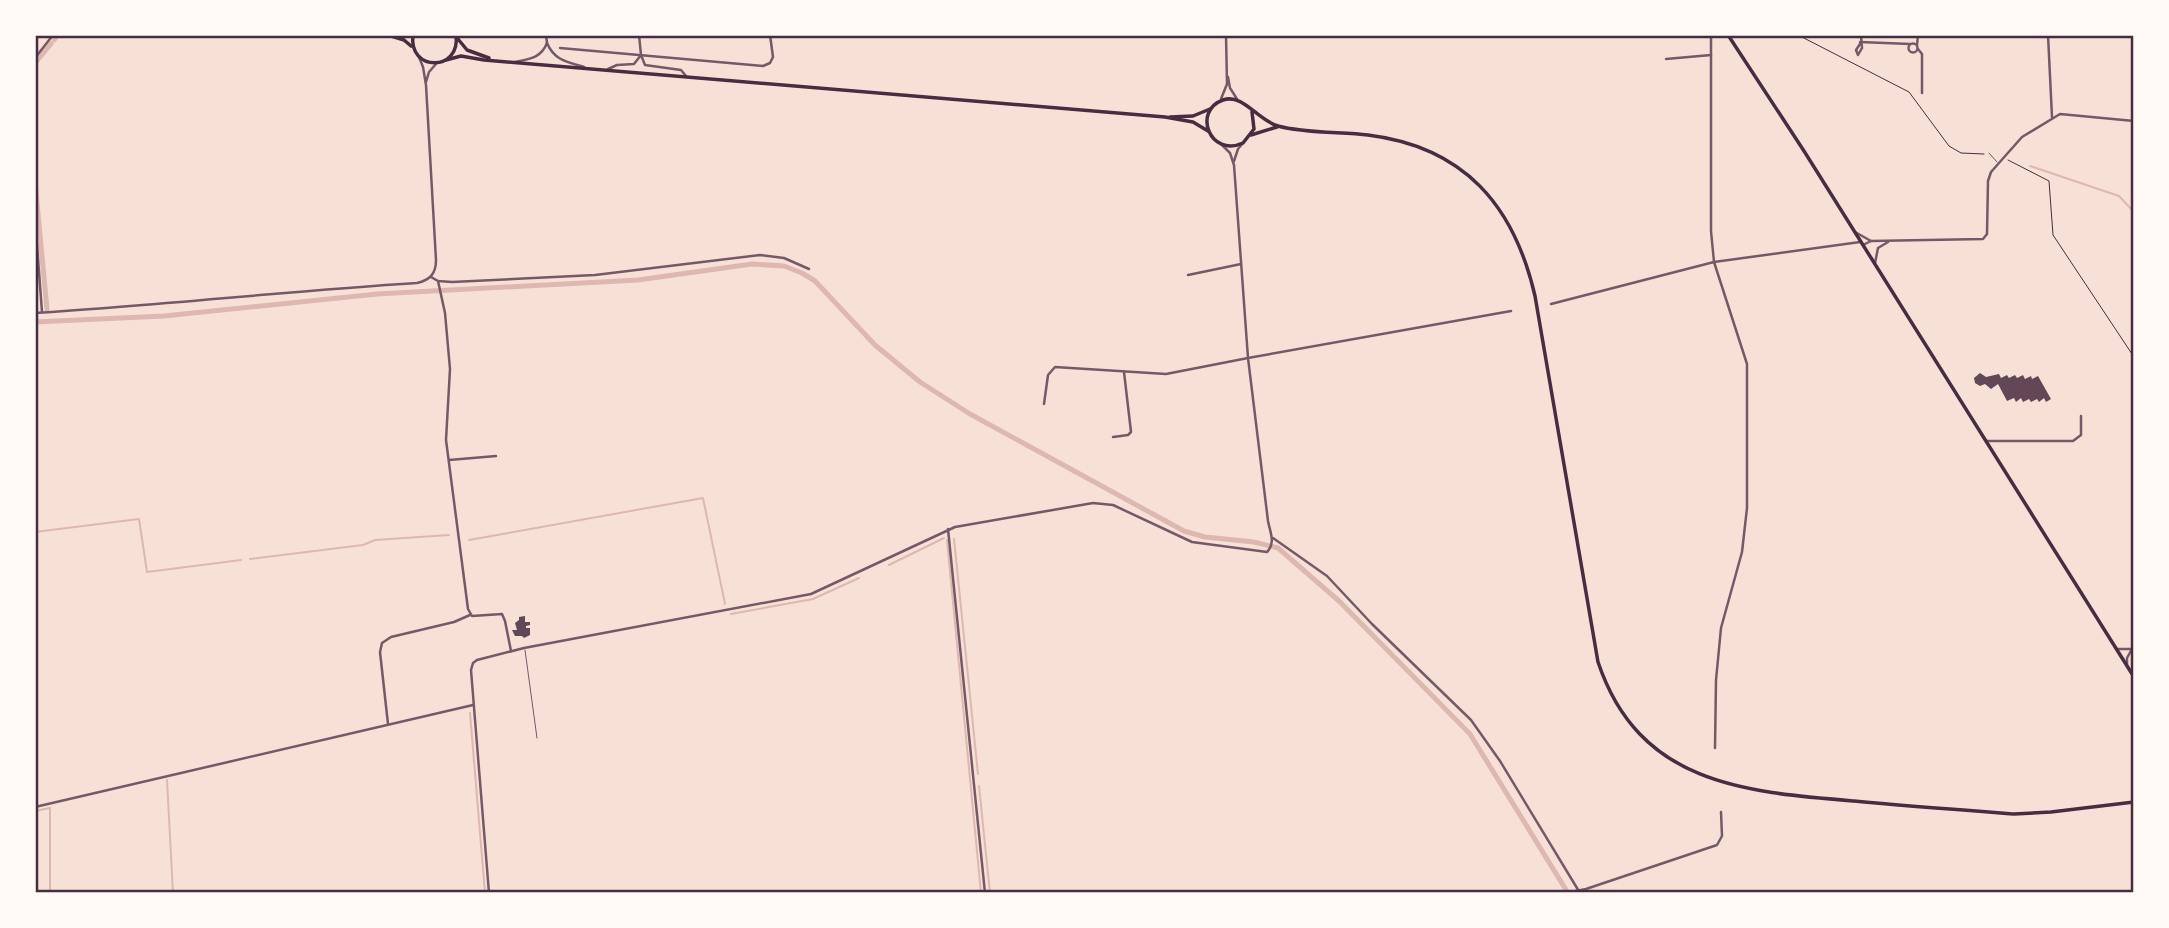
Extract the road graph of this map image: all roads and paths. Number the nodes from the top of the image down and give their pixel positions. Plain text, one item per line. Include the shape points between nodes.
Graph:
1 (53, 35) edge
2 (388, 35) edge
3 (413, 35) edge
4 (456, 35) edge
5 (546, 35) edge
6 (639, 35) edge
7 (770, 35) edge
8 (1226, 35) edge
9 (1711, 35) edge
10 (1730, 35) edge
11 (1798, 35) edge
12 (1861, 35) edge
13 (1918, 35) edge
14 (2048, 35) edge
15 (547, 43) junction
16 (1910, 44) junction
17 (1918, 47) junction
18 (413, 48) junction
19 (560, 48) dead end
20 (642, 55) junction
21 (1711, 55) junction
22 (419, 57) junction
23 (35, 58) edge
24 (1667, 59) dead end
25 (446, 60) junction
26 (501, 61) junction
27 (513, 62) junction
28 (437, 63) junction
29 (587, 68) junction
30 (606, 70) junction
31 (1227, 71) junction
32 (686, 76) junction
33 (426, 85) junction
34 (1922, 93) dead end
35 (1237, 99) junction
36 (1219, 102) junction
37 (1212, 108) junction
38 (1252, 112) junction
39 (1165, 117) junction
40 (2052, 117) junction
41 (2134, 121) edge
42 (1279, 127) junction
43 (1208, 131) junction
44 (1250, 136) junction
45 (1243, 143) junction
46 (1221, 144) junction
47 (1989, 153) joint
48 (2004, 157) junction
49 (1998, 163) junction
50 (1234, 165) junction
51 (35, 218) edge
52 (1854, 231) junction
53 (1871, 241) junction
54 (1888, 242) junction
55 (1861, 244) junction
56 (1879, 246) junction
57 (1714, 262) junction
58 (1241, 264) junction
59 (1876, 267) junction
60 (809, 269) dead end
61 (1188, 275) dead end
62 (431, 276) junction
63 (439, 283) junction
64 (1550, 304) dead end
65 (1511, 311) dead end
66 (35, 313) edge
67 (42, 313) junction
68 (2134, 357) edge
69 (1248, 358) junction
70 (1124, 372) junction
71 (1044, 404) dead end
72 (2081, 416) dead end
73 (1113, 437) dead end
74 (1986, 441) junction
75 (496, 456) dead end
76 (449, 460) junction
77 (948, 529) junction
78 (1273, 538) junction
79 (470, 615) junction
80 (524, 648) junction
81 (2115, 648) junction
82 (2133, 649) edge
83 (511, 651) junction
84 (2127, 667) junction
85 (2134, 677) edge
86 (473, 705) junction
87 (387, 725) junction
88 (537, 738) dead end
89 (1715, 748) dead end
90 (2134, 802) edge
91 (35, 807) edge
92 (1721, 812) dead end
93 (1578, 892) edge
94 (489, 893) edge
95 (985, 893) edge
96 (1565, 893) edge

1 - 23 street
2 - 18 main road
3 - 18 main road
4 - 25 main road via 455,49
4 - 26 main road via 464,48
5 - 15 street
6 - 20 street
7 - 20 street via 773,57 763,66
8 - 31 street
9 - 21 street
10 - 52 main road
11 - 47 path via 1909,92 1949,146 1961,153
12 - 16 street via 1860,43
13 - 17 street
14 - 40 street
15 - 27 street via 534,58
15 - 29 street via 557,58
16 - 17 street
16 - 17 street via 1912,52
17 - 34 street
18 - 22 main road
19 - 20 street
20 - 30 street via 634,64
20 - 32 street via 645,65 681,70
21 - 24 street
21 - 57 street
22 - 28 main road
22 - 33 street
25 - 26 main road via 461,56
25 - 28 main road
26 - 27 main road
27 - 29 main road
28 - 33 street
29 - 30 main road
30 - 32 main road
31 - 35 street
31 - 36 street via 1226,90
32 - 39 main road
33 - 62 street via 436,260
35 - 36 main road
35 - 38 main road
36 - 37 main road
37 - 39 main road via 1194,116
37 - 43 main road
38 - 42 main road
38 - 44 main road
39 - 43 main road via 1193,122
40 - 41 street
40 - 48 street via 2022,137
42 - 44 main road
42 - 90 main road via 1370,135 1420,148 1476,182 1508,222 1523,252 1535,296 1598,662 1622,712 1657,751 1710,780 1797,796 2014,814
43 - 46 main road
44 - 45 main road
45 - 46 main road
45 - 50 street
46 - 50 street
47 - 49 lane
48 - 49 street
48 - 68 path via 2049,181 2053,235
49 - 54 street via 1988,181 1987,234 1983,239
50 - 58 street
51 - 67 street
52 - 53 street
52 - 55 main road
53 - 54 street
53 - 55 street
54 - 56 street
55 - 56 street
55 - 57 street
55 - 59 main road
56 - 59 street
57 - 64 street
57 - 89 street via 1747,364 1747,508 1742,552 1721,628
58 - 61 street
58 - 69 street
59 - 74 main road
60 - 63 street via 760,254 595,275
62 - 63 street
62 - 67 street via 417,283
63 - 76 street via 450,369
65 - 69 street
66 - 67 street
69 - 70 street via 1166,374
69 - 78 street
70 - 71 street via 1055,367 1048,375
70 - 73 street via 1131,432
72 - 74 street via 2081,435 2073,441
74 - 81 main road
75 - 76 street
76 - 79 street
77 - 78 street via 1106,503 1192,542 1264,552
77 - 80 street via 811,594
77 - 95 street
78 - 93 street via 1327,576 1471,720
79 - 83 street via 502,614
79 - 87 street via 382,643
80 - 83 street
80 - 88 lane
81 - 82 street
81 - 84 main road
82 - 84 street
83 - 86 street via 473,663
84 - 85 main road
86 - 87 street
86 - 94 street
87 - 91 street
92 - 93 street via 1722,836 1717,845
93 - 96 street

